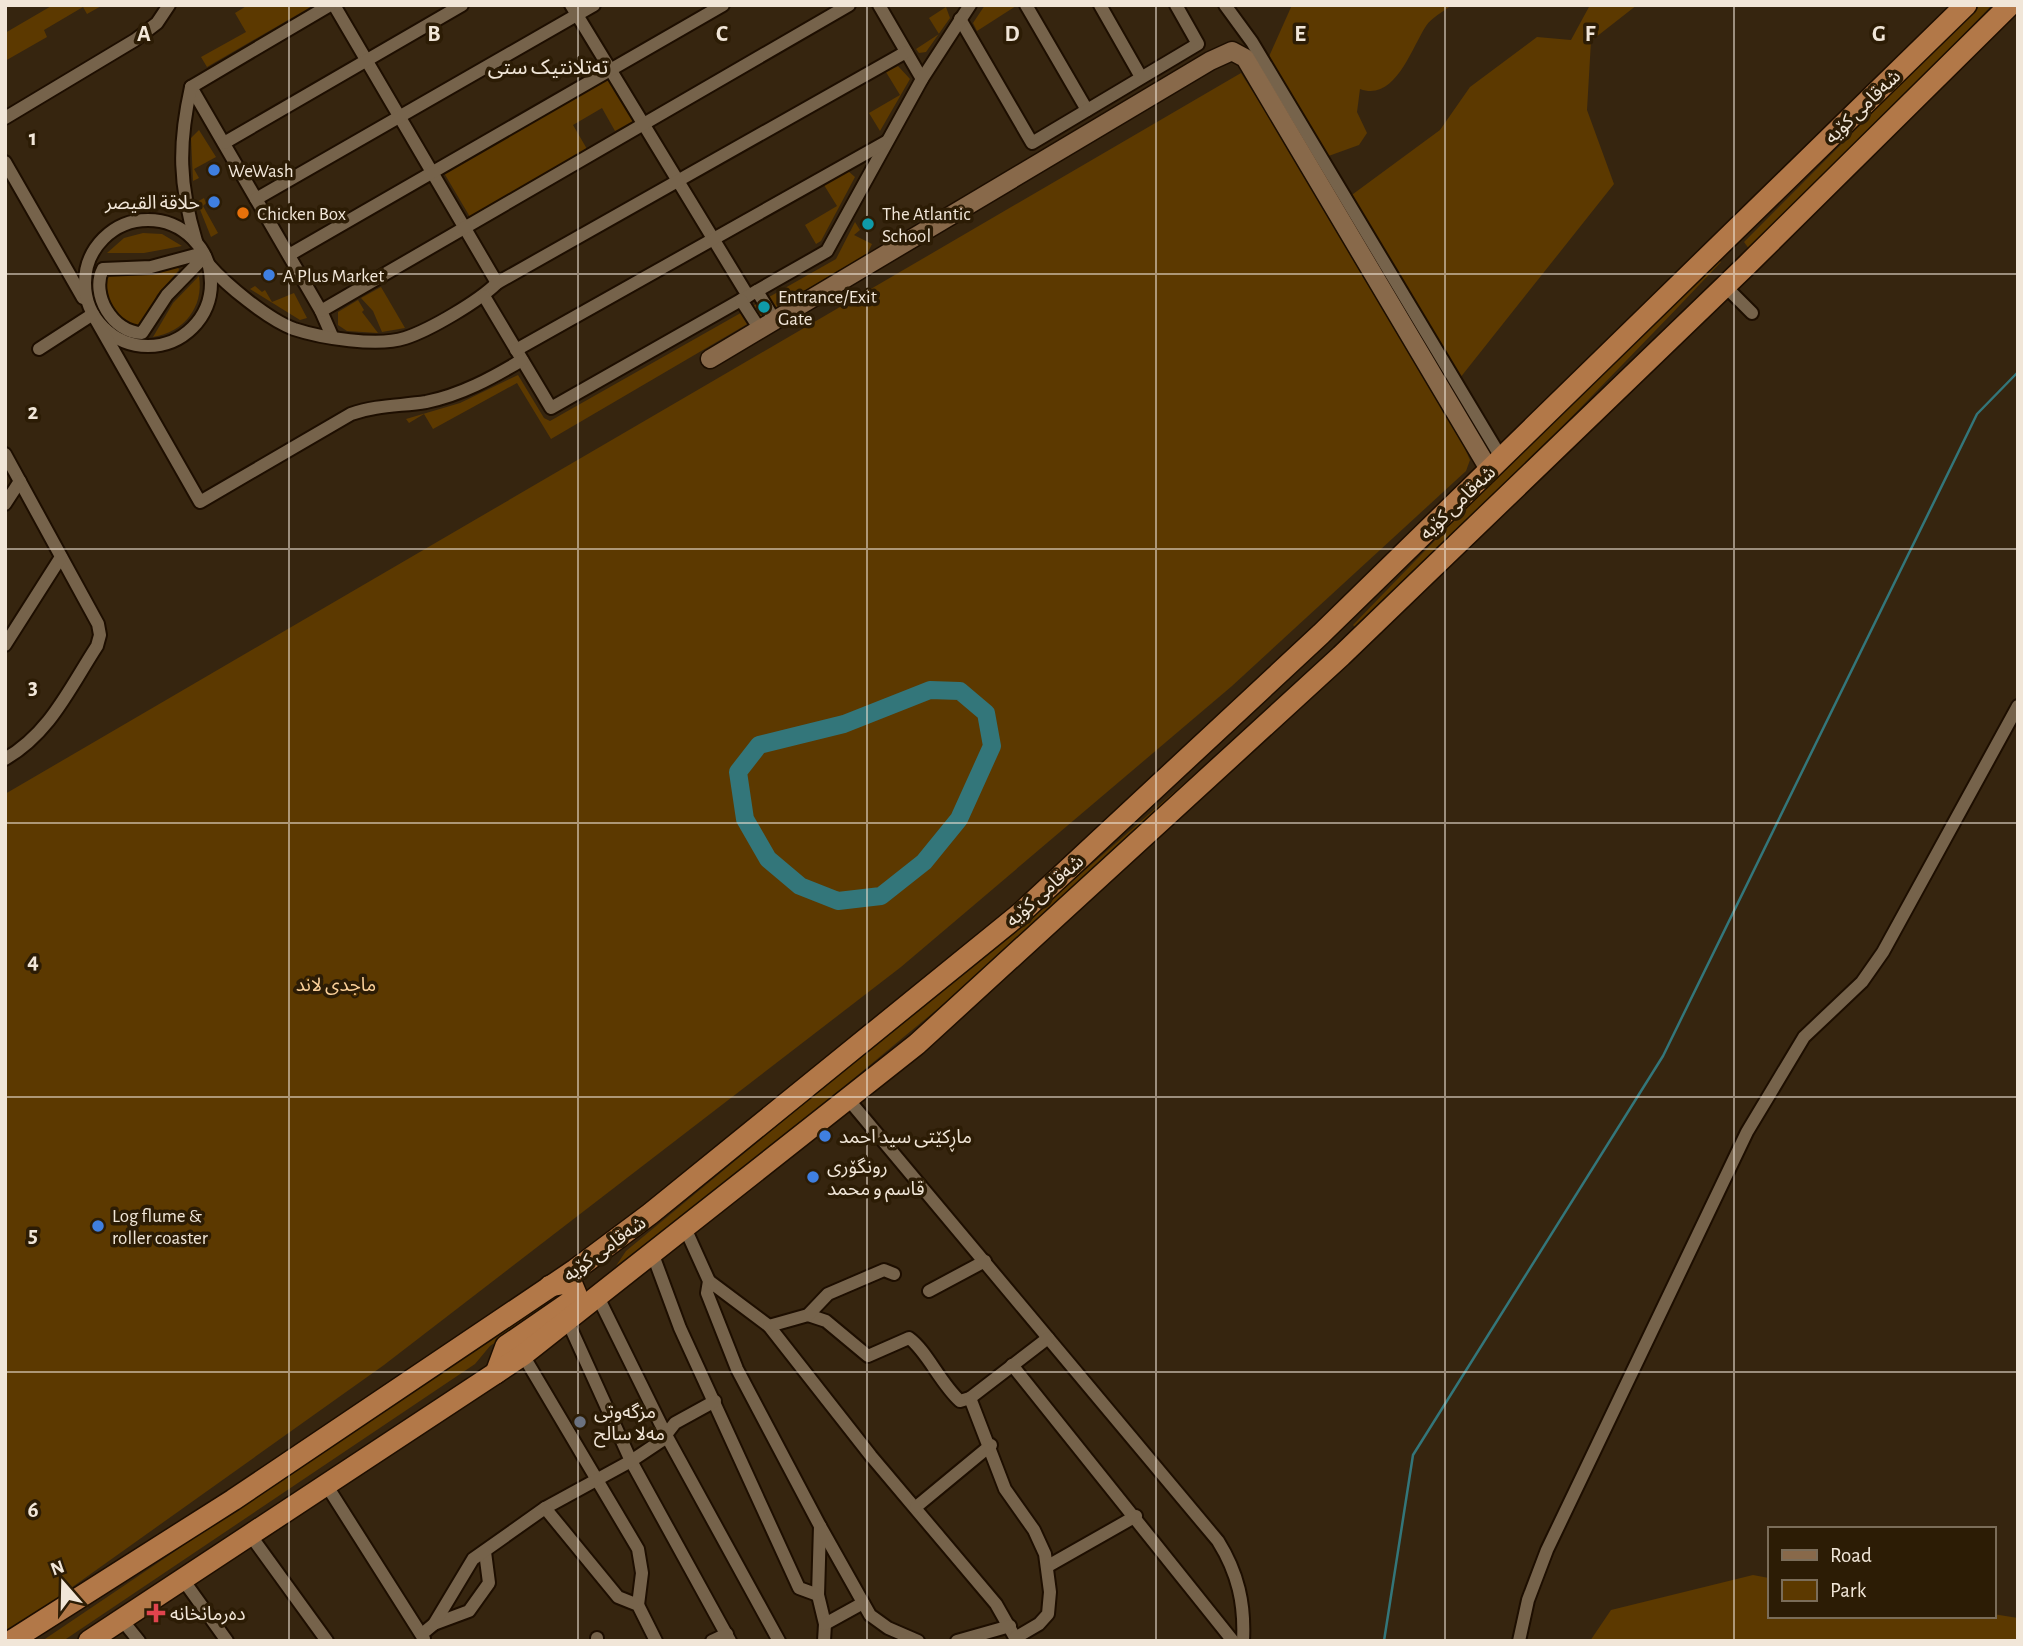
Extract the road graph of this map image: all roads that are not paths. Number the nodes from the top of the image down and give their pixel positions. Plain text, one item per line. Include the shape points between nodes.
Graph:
1 (169, 5) edge
2 (332, 5) edge
3 (462, 5) edge
4 (594, 5) edge
5 (723, 5) edge
6 (849, 5) edge
7 (879, 5) edge
8 (1026, 5) edge
9 (1100, 5) edge
10 (1176, 5) edge
11 (1225, 5) edge
12 (1966, 5) edge
13 (2010, 5) edge
14 (574, 10) edge
15 (963, 11) edge
16 (906, 52) junction
17 (366, 61) junction
18 (611, 70) junction
19 (1142, 77) junction
20 (922, 79) junction
21 (191, 87) junction
22 (1087, 110) junction
23 (399, 117) junction
24 (5, 118) edge
25 (643, 124) junction
26 (886, 142) junction
27 (223, 143) junction
28 (5, 162) edge
29 (432, 173) junction
30 (678, 181) junction
31 (257, 199) junction
32 (186, 210) junction
33 (171, 224) junction
34 (465, 228) junction
35 (713, 239) junction
36 (1724, 239) junction
37 (203, 254) junction
38 (289, 255) junction
39 (1748, 264) junction
40 (497, 283) junction
41 (230, 286) junction
42 (1725, 286) junction
43 (211, 293) junction
44 (484, 296) junction
45 (749, 296) junction
46 (321, 311) junction
47 (1752, 313) dead end
48 (93, 314) junction
49 (767, 324) junction
50 (332, 336) junction
51 (39, 349) dead end
52 (519, 355) junction
53 (710, 359) dead end
54 (5, 454) edge
55 (1496, 465) junction
56 (20, 481) junction
57 (5, 504) edge
58 (61, 557) junction
59 (1321, 634) junction
60 (5, 645) edge
61 (1341, 656) junction
62 (2018, 706) edge
63 (5, 759) edge
64 (848, 1099) junction
65 (685, 1228) junction
66 (606, 1247) junction
67 (653, 1255) junction
68 (985, 1261) junction
69 (630, 1272) junction
70 (894, 1274) dead end
71 (709, 1282) junction
72 (550, 1287) junction
73 (929, 1291) dead end
74 (598, 1297) junction
75 (808, 1315) junction
76 (568, 1322) junction
77 (769, 1326) junction
78 (1048, 1338) junction
79 (523, 1355) junction
80 (1012, 1365) junction
81 (496, 1373) junction
82 (970, 1398) junction
83 (715, 1401) junction
84 (666, 1435) junction
85 (991, 1445) junction
86 (631, 1461) junction
87 (594, 1479) junction
88 (327, 1486) junction
89 (916, 1507) junction
90 (545, 1508) junction
91 (1136, 1516) junction
92 (820, 1526) junction
93 (251, 1536) junction
94 (485, 1552) junction
95 (1048, 1566) junction
96 (184, 1581) junction
97 (818, 1595) junction
98 (863, 1604) junction
99 (638, 1605) junction
100 (122, 1620) junction
101 (434, 1624) junction
102 (825, 1624) junction
103 (1014, 1635) edge
104 (423, 1637) edge
105 (728, 1638) edge
106 (10, 1641) edge
107 (89, 1641) edge
108 (139, 1641) edge
109 (227, 1641) edge
110 (327, 1641) edge
111 (656, 1641) edge
112 (712, 1641) edge
113 (779, 1641) edge
114 (824, 1641) edge
115 (917, 1641) edge
116 (957, 1641) edge
117 (1233, 1641) edge
118 (1243, 1641) edge
119 (1519, 1641) edge

1 - 24 street via 157,23 135,40
2 - 17 street
2 - 21 street
3 - 17 street
4 - 14 street
5 - 18 street
6 - 25 street
7 - 16 street
8 - 22 street
9 - 19 street
10 - 19 street via 1198,44
11 - 55 street via 1252,42
12 - 36 highway, شەقامی کۆیە
13 - 39 highway, شەقامی کۆیە
14 - 18 street
14 - 23 street
15 - 20 street
15 - 22 street via 1032,143
16 - 20 street
16 - 30 street
17 - 23 street
17 - 27 street
18 - 25 street
18 - 29 street
19 - 22 street
20 - 26 street
21 - 27 street
21 - 32 street via 180,162
23 - 29 street
23 - 31 street
25 - 30 street
25 - 34 street
26 - 35 street
26 - 45 street via 827,251
27 - 31 street
28 - 48 street
29 - 34 street
29 - 38 street
30 - 35 street
30 - 40 street
31 - 38 street
32 - 33 street via 184,220
32 - 37 street
33 - 37 street
33 - 48 street via 153,220 129,223 102,240 85,274 85,293
34 - 40 street
34 - 46 street
35 - 45 street
35 - 52 street
36 - 39 highway
36 - 55 highway, شەقامی کۆیە
37 - 37 street via 151,267 103,269 104,304 119,324 142,334 167,295
37 - 41 street
37 - 43 street
38 - 46 street
39 - 42 highway, شەقامی کۆیە
40 - 44 street
41 - 43 street via 220,284
41 - 50 street via 291,328
42 - 47 street
42 - 61 highway, شەقامی کۆیە
43 - 48 street via 194,326 177,340 160,345 126,342 107,331
44 - 50 street via 405,338
44 - 52 street
45 - 49 street
45 - 52 street via 551,408
46 - 50 street
48 - 51 street
48 - 52 street via 200,502 351,414 369,407 445,398 479,385
49 - 53 street
49 - 55 street via 1217,57 1236,52 1245,58
54 - 56 street
55 - 59 highway, شەقامی کۆیە
56 - 57 street
56 - 58 street
58 - 60 street
58 - 63 street via 97,624 100,639 43,730
59 - 61 highway
59 - 66 highway, شەقامی کۆیە via 1021,913
61 - 64 highway, شەقامی کۆیە via 917,1044
62 - 119 street via 1883,952 1862,982 1804,1037 1747,1132 1548,1550 1528,1600
64 - 65 highway, شەقامی کۆیە
64 - 68 street
65 - 67 highway, شەقامی کۆیە
65 - 71 street
66 - 69 highway via 609,1271 617,1275
66 - 72 highway, شەقامی کۆیە
67 - 69 highway, شەقامی کۆیە
67 - 83 street via 680,1328
68 - 73 street
68 - 78 street
69 - 74 highway, شەقامی کۆیە
70 - 75 street via 884,1269 845,1284
71 - 77 street
71 - 92 street via 707,1293 737,1369
72 - 81 highway via 571,1282 576,1294 506,1346
72 - 106 highway, شەقامی کۆیە via 233,1500
74 - 76 highway, شەقامی کۆیە
74 - 84 street
75 - 77 street
75 - 82 street via 826,1321 868,1356 909,1338 943,1386 960,1401
76 - 79 highway, شەقامی کۆیە
76 - 86 street
77 - 89 street via 800,1370
78 - 80 street
78 - 118 street via 1218,1541 1240,1590
79 - 81 highway, شەقامی کۆیە
79 - 87 street
80 - 82 street
80 - 91 street
81 - 88 highway, شەقامی کۆیە
82 - 85 street
83 - 84 street via 675,1423
83 - 97 street via 799,1588
84 - 86 street
84 - 113 street
85 - 89 street
85 - 95 street via 1005,1489 1034,1530
86 - 87 street
86 - 105 street
87 - 90 street
87 - 99 street via 638,1549 642,1573
88 - 93 highway, شەقامی کۆیە
88 - 104 street
89 - 103 street via 996,1604
90 - 94 street
90 - 99 street via 618,1597
91 - 95 street
91 - 117 street
92 - 97 street
92 - 98 street
93 - 96 highway, شەقامی کۆیە
93 - 110 street
94 - 101 street via 473,1559
94 - 101 street via 488,1583 469,1611
95 - 103 street via 1048,1614 1039,1624
96 - 100 highway, شەقامی کۆیە
96 - 109 street
97 - 102 street
98 - 102 street
98 - 115 street via 888,1628
99 - 111 street
100 - 107 highway, شەقامی کۆیە
100 - 108 street
101 - 104 street
102 - 114 street
103 - 116 street
105 - 112 street

